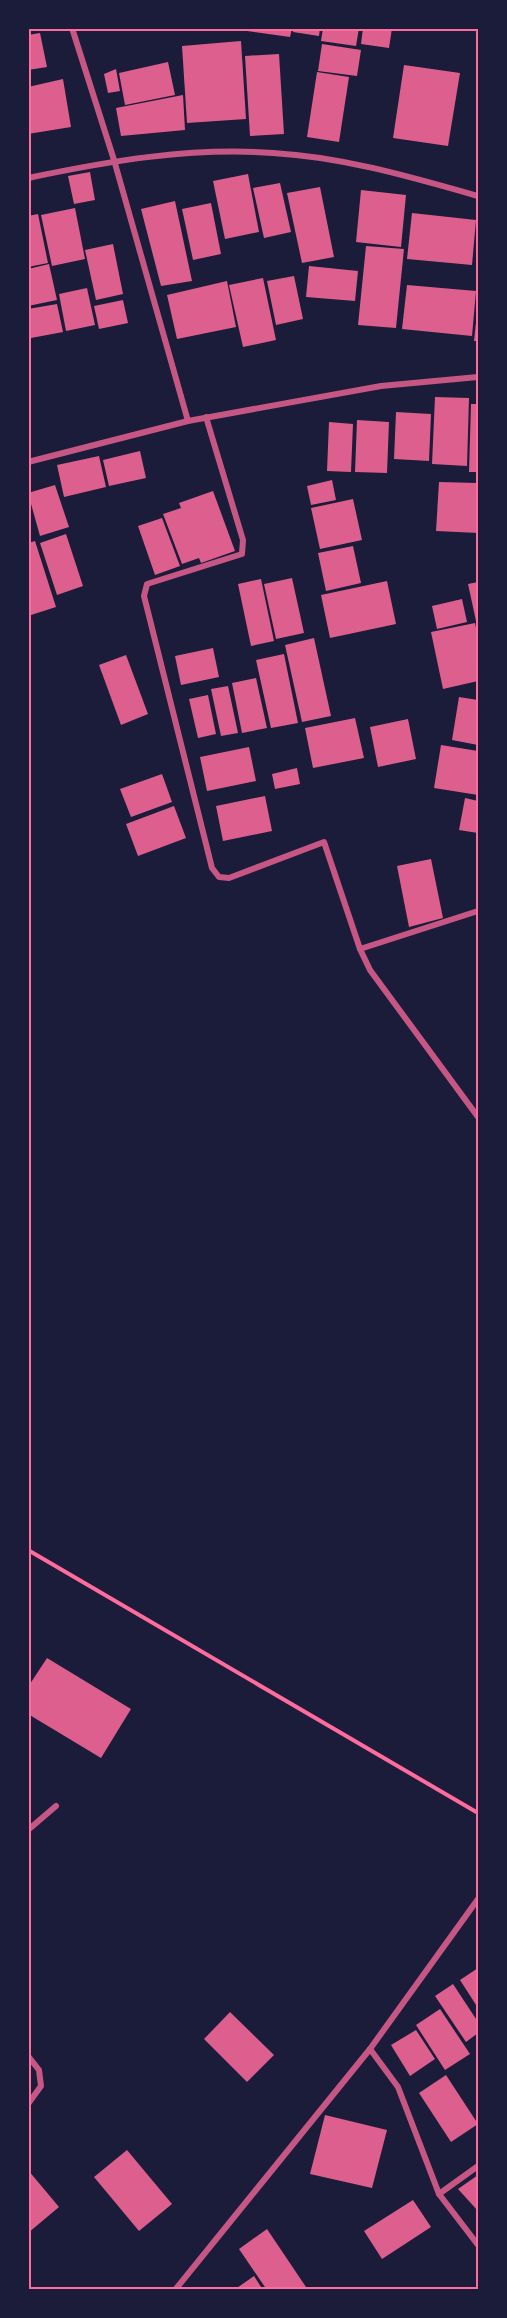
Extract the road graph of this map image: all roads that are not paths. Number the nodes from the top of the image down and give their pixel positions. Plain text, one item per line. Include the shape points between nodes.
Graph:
1 (72, 28) edge
2 (114, 160) junction
3 (28, 178) edge
4 (478, 196) edge
5 (478, 377) edge
6 (206, 417) junction
7 (188, 421) junction
8 (28, 462) edge
9 (478, 911) edge
10 (360, 949) junction
11 (478, 1117) edge
12 (56, 1806) dead end
13 (28, 1830) edge
14 (478, 1899) edge
15 (370, 2049) junction
16 (28, 2056) edge
17 (28, 2104) edge
18 (478, 2166) edge
19 (439, 2194) junction
20 (478, 2245) edge
21 (175, 2289) edge

1 - 2 street
2 - 3 street
2 - 4 street via 202,152 274,153 385,170
2 - 7 street
5 - 6 street via 381,386
6 - 7 street
6 - 10 street via 243,540 242,554 147,584 144,596 212,868 219,877 229,878 324,842
7 - 8 street
9 - 10 street
10 - 11 street via 370,970
12 - 13 street
14 - 15 street
15 - 19 street via 398,2087
15 - 21 street
16 - 17 street via 39,2070 41,2086
18 - 19 street
19 - 20 street

